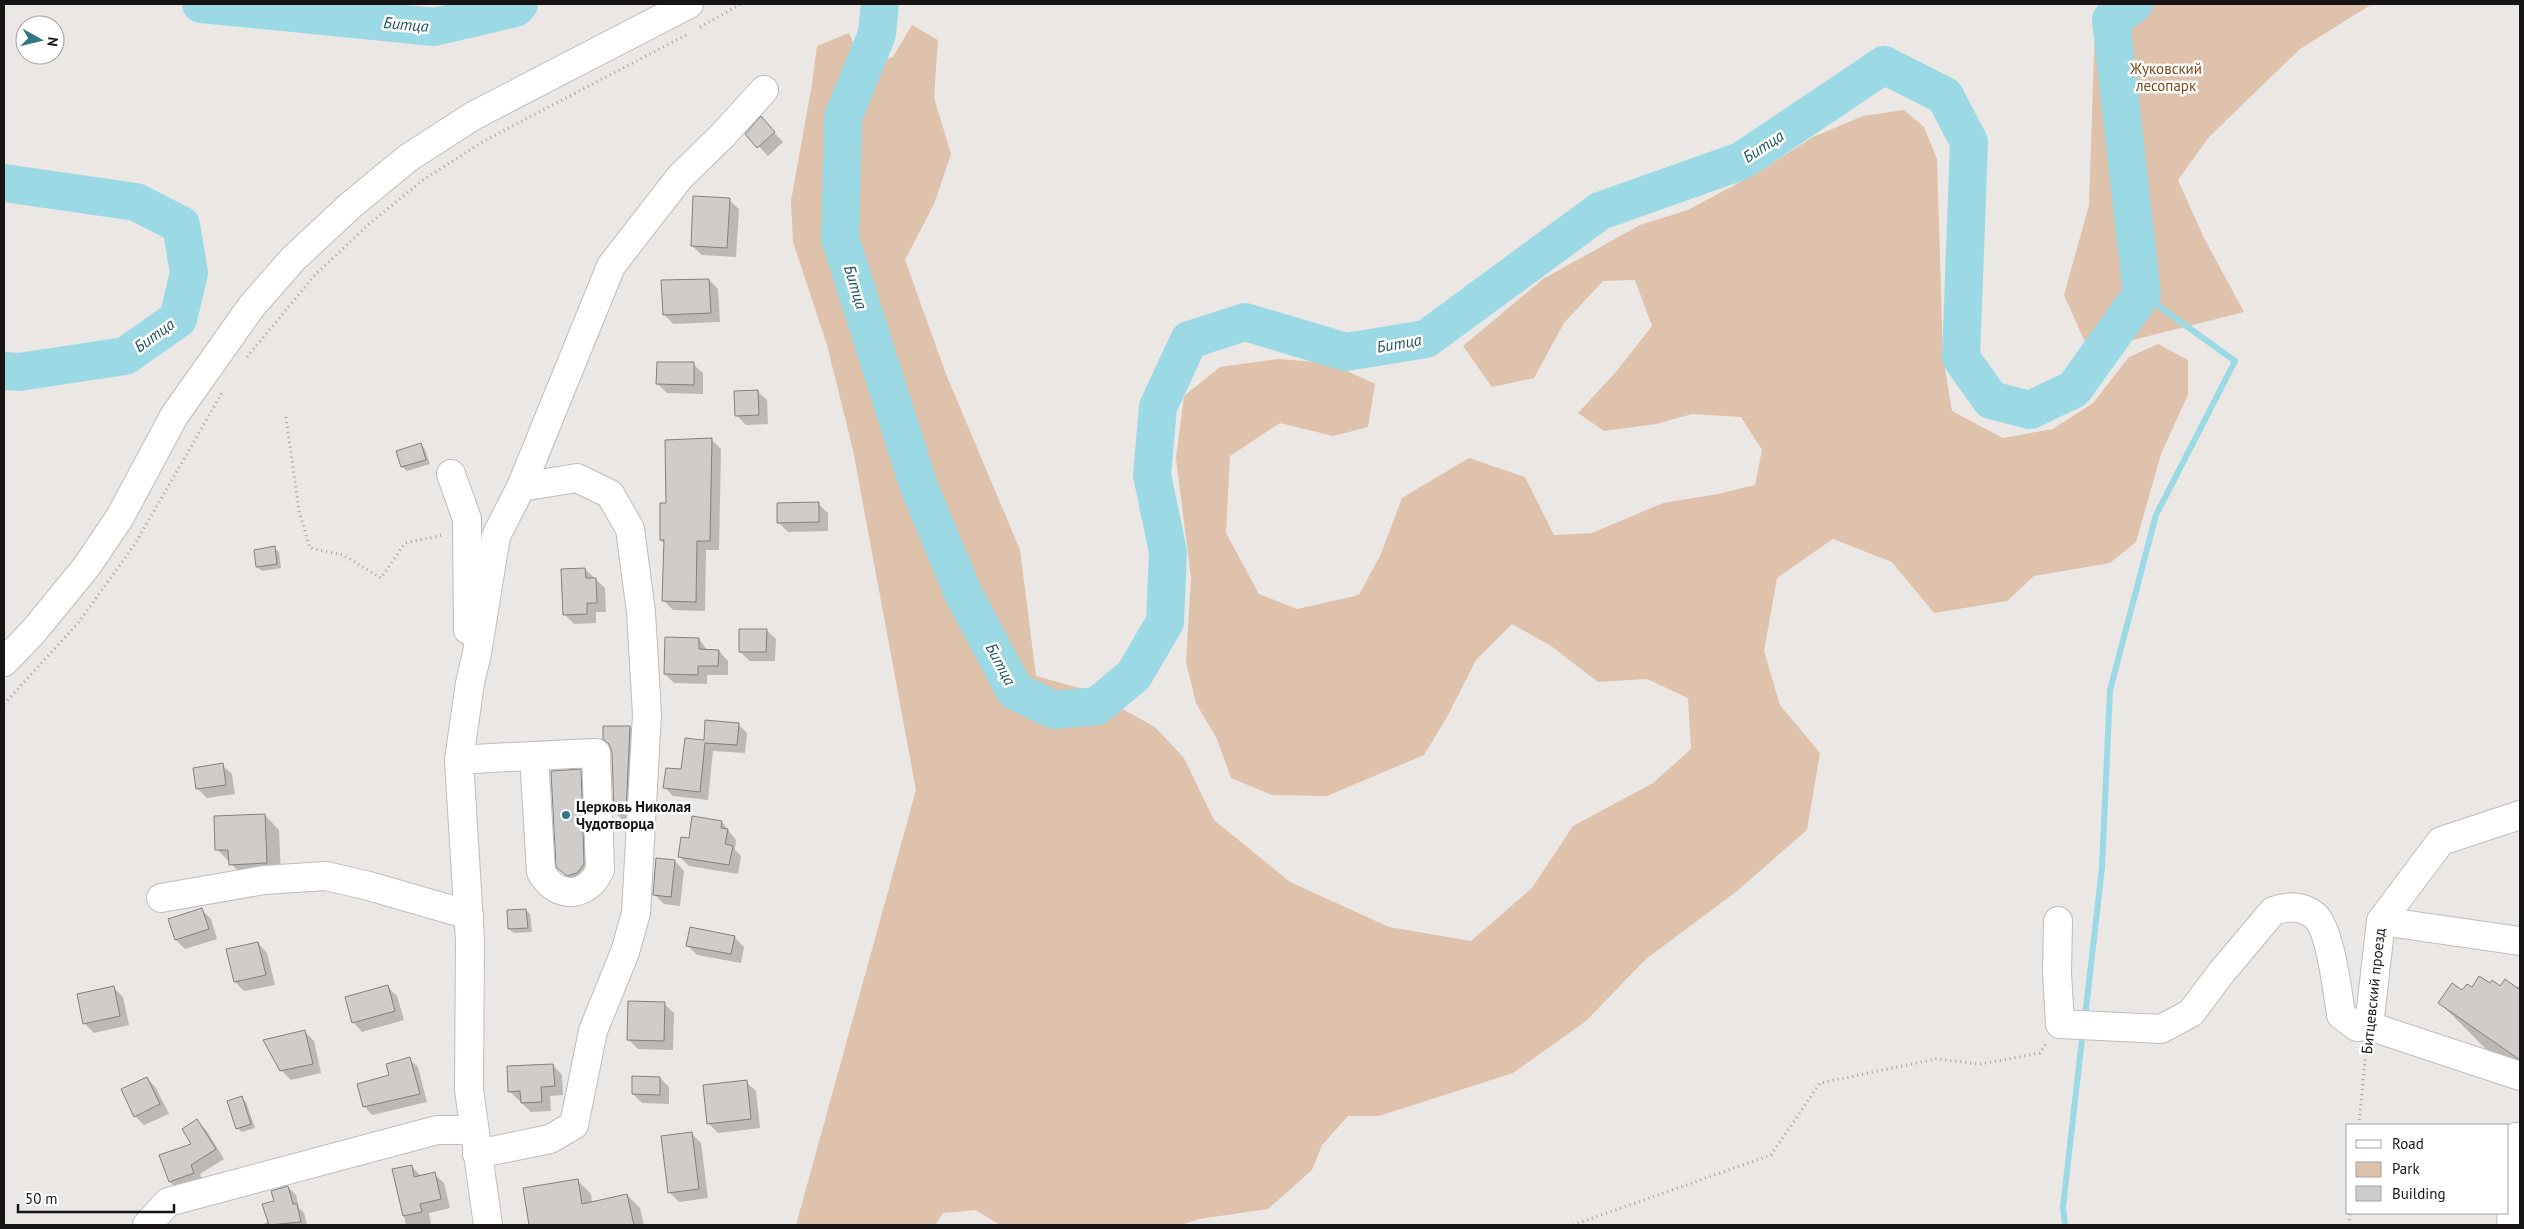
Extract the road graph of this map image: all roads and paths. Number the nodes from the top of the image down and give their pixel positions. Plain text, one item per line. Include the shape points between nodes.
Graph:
1 (741, 4) edge
2 (694, 16) edge
3 (690, 33) dead end
4 (764, 90) dead end
5 (246, 359) dead end
6 (225, 388) dead end
7 (286, 416) dead end
8 (451, 474) dead end
9 (521, 487) junction
10 (466, 531) junction
11 (4, 662) edge
12 (470, 683) junction
13 (4, 704) edge
14 (534, 756) junction
15 (459, 760) junction
16 (2520, 815) edge
17 (161, 898) dead end
18 (469, 915) junction
19 (2058, 921) dead end
20 (2380, 921) junction
21 (2520, 941) edge
22 (2060, 1024) junction
23 (2369, 1026) junction
24 (2520, 1076) edge
25 (2359, 1124) edge
26 (2520, 1137) edge
27 (475, 1142) junction
28 (147, 1225) edge
29 (488, 1225) edge
30 (1573, 1225) edge
31 (2511, 1225) edge

1 - 2 path
2 - 11 street via 472,116 401,164 350,205 293,259 251,307 174,416 120,517 87,566
3 - 5 path via 484,141 423,180 368,225 315,276
4 - 9 street via 680,177 611,266
6 - 13 path via 136,544 79,622
7 - 10 path via 299,511 310,548 344,555 381,578 405,543
8 - 10 street via 466,518
9 - 12 street via 496,536 478,653
9 - 27 street via 576,478 610,494 630,529 641,612 647,714 636,913 625,952 593,1031 574,1125 550,1139
10 - 12 street
12 - 15 street
14 - 14 street via 596,753 600,870 596,878 581,890 562,891 553,887 541,872
14 - 15 street
15 - 18 street
16 - 20 street, Битцевский проезд via 2440,841
17 - 18 street via 264,880 326,876
18 - 27 street via 469,1090
19 - 22 street
20 - 21 street
20 - 23 street, Битцевский проезд
22 - 23 street via 2161,1029 2191,1013 2274,911 2285,907 2298,908 2315,916 2324,931 2341,1015 2356,1027
22 - 30 path via 2040,1053 1981,1064 1936,1059 1820,1083 1771,1155
23 - 24 street
23 - 25 path, Битцевский проезд
26 - 31 street via 2516,1137
27 - 28 street via 437,1130 168,1202
27 - 29 street

